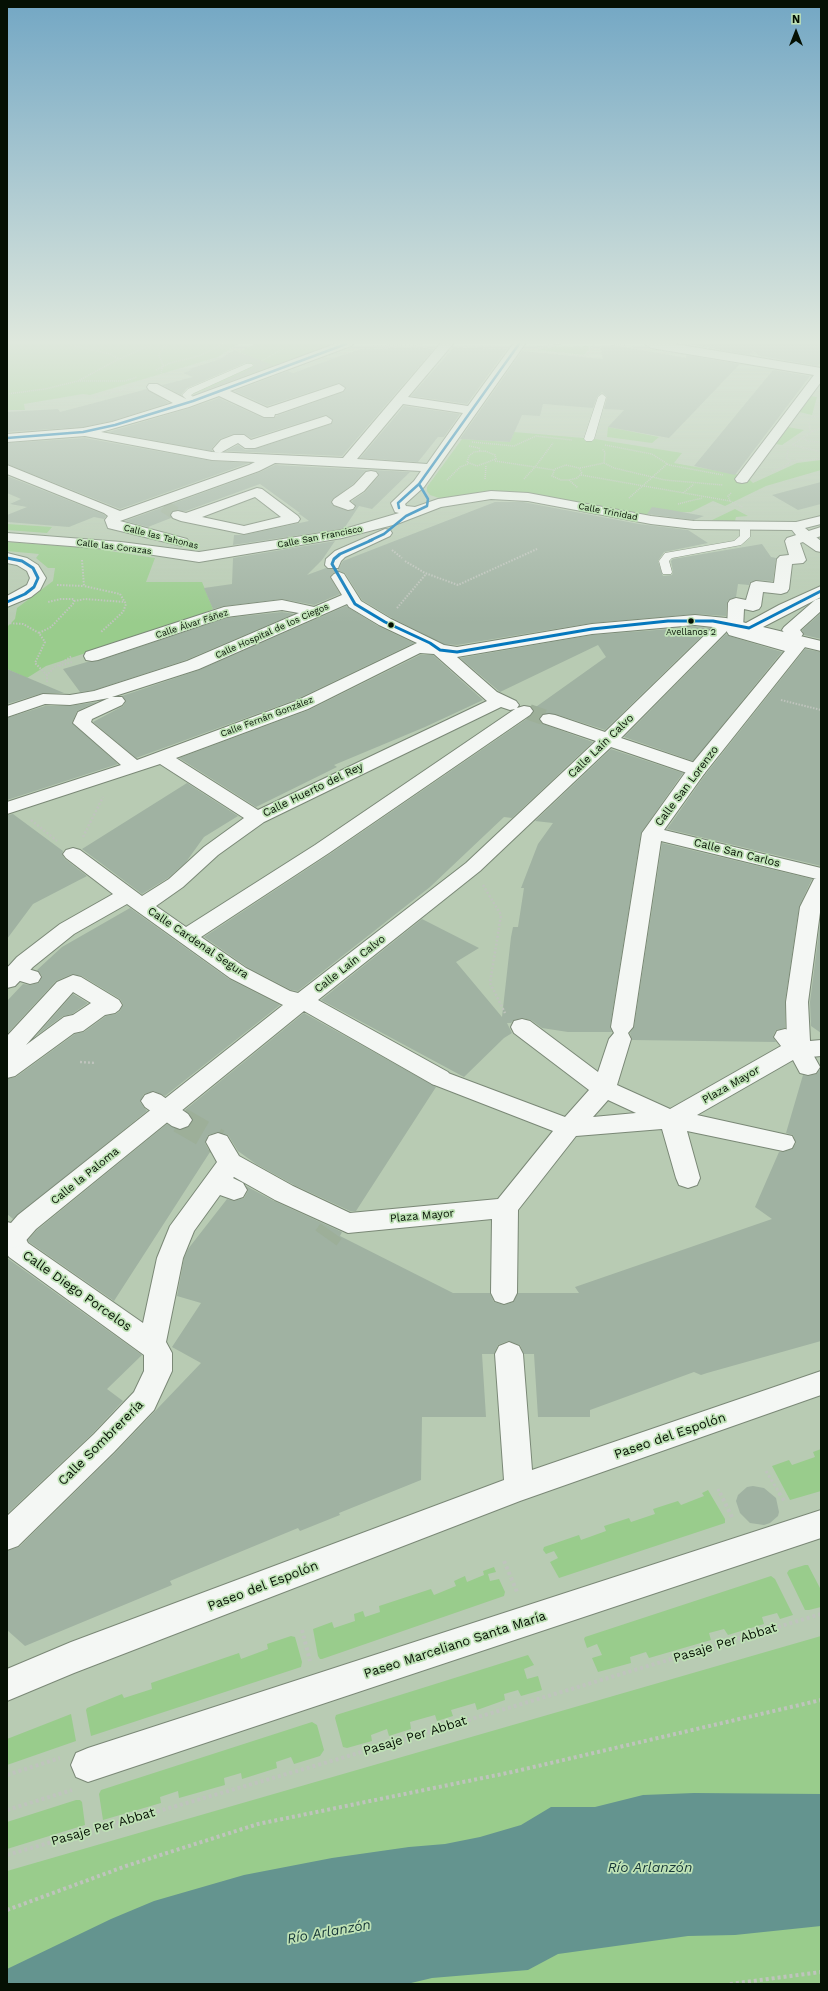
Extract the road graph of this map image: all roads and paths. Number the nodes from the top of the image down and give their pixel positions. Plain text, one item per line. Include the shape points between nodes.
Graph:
1 (47, 437) edge
2 (108, 437) edge
3 (275, 437) edge
4 (368, 437) edge
5 (453, 437) edge
6 (531, 437) edge
7 (545, 437) edge
8 (769, 437) edge
9 (803, 438) joint
10 (577, 440) dead end
11 (9, 442) edge
12 (478, 442) dead end
13 (821, 442) edge
14 (553, 443) dead end
15 (598, 443) dead end
16 (793, 444) junction
17 (474, 447) dead end
18 (600, 448) dead end
19 (220, 449) dead end
20 (480, 451) junction
21 (821, 452) edge
22 (274, 458) junction
23 (821, 459) edge
24 (495, 461) junction
25 (347, 462) junction
26 (468, 464) junction
27 (604, 464) junction
28 (667, 464) junction
29 (535, 467) junction
30 (430, 468) junction
31 (579, 468) junction
32 (7, 469) edge
33 (376, 469) junction
34 (554, 470) junction
35 (581, 475) junction
36 (654, 477) junction
37 (736, 478) joint
38 (419, 484) junction
39 (444, 484) dead end
40 (695, 484) junction
41 (641, 486) junction
42 (729, 486) dead end
43 (682, 493) junction
44 (730, 501) dead end
45 (348, 506) dead end
46 (416, 512) junction
47 (118, 516) junction
48 (182, 517) joint
49 (821, 520) edge
50 (745, 526) junction
51 (800, 531) junction
52 (821, 531) edge
53 (7, 537) edge
54 (821, 548) edge
55 (538, 549) dead end
56 (221, 555) junction
57 (7, 558) edge
58 (81, 560) dead end
59 (405, 561) dead end
60 (667, 572) dead end
61 (426, 574) junction
62 (54, 585) dead end
63 (84, 586) junction
64 (821, 590) edge
65 (412, 591) dead end
66 (350, 597) junction
67 (72, 598) dead end
68 (74, 601) junction
69 (7, 602) edge
70 (125, 602) junction
71 (821, 603) edge
72 (316, 612) junction
73 (7, 623) edge
74 (737, 626) junction
75 (39, 633) junction
76 (99, 634) dead end
77 (796, 641) junction
78 (821, 646) edge
79 (440, 650) junction
80 (75, 654) dead end
81 (92, 656) dead end
82 (193, 665) junction
83 (47, 675) junction
84 (759, 694) junction
85 (61, 699) junction
86 (500, 701) junction
87 (821, 710) edge
88 (7, 712) edge
89 (550, 720) tunnel mouth
90 (608, 740) junction
91 (162, 757) junction
92 (134, 767) junction
93 (697, 770) junction
94 (112, 779) junction
95 (14, 808) edge
96 (256, 818) junction
97 (652, 833) junction
98 (74, 854) junction
99 (473, 867) junction
100 (821, 874) edge
101 (821, 883) edge
102 (135, 900) junction
103 (187, 936) junction
104 (17, 976) edge
105 (63, 992) dead end
106 (303, 1001) junction
107 (513, 1020) joint
108 (46, 1038) junction
109 (821, 1048) edge
110 (7, 1051) edge
111 (795, 1051) junction
112 (80, 1062) dead end
113 (96, 1063) dead end
114 (7, 1064) edge
115 (7, 1070) edge
116 (441, 1078) joint
117 (604, 1089) junction
118 (671, 1119) junction
119 (569, 1128) junction
120 (783, 1142) dead end
121 (688, 1178) dead end
122 (505, 1208) junction
123 (9, 1239) edge
124 (504, 1293) dead end
125 (152, 1344) junction
126 (508, 1354) dead end
127 (821, 1383) edge
128 (766, 1472) dead end
129 (519, 1488) junction
130 (718, 1489) dead end
131 (785, 1502) dead end
132 (733, 1519) dead end
133 (821, 1524) edge
134 (7, 1536) edge
135 (504, 1561) dead end
136 (517, 1592) dead end
137 (821, 1614) edge
138 (302, 1630) dead end
139 (310, 1661) dead end
140 (8, 1681) edge
141 (821, 1700) edge
142 (88, 1765) junction
143 (7, 1775) edge
144 (7, 1810) edge
145 (7, 1855) edge
146 (7, 1910) edge
147 (821, 1972) edge
148 (730, 1984) edge

1 - 11 street
2 - 22 street via 212,456
3 - 19 street via 250,445 239,438 226,443
4 - 25 street
5 - 30 street
6 - 12 path via 514,446
7 - 10 path
8 - 37 street
9 - 13 path via 807,441
9 - 16 path
14 - 29 path
15 - 28 path via 652,454
16 - 21 path
16 - 23 path via 789,447 786,458 791,461
17 - 20 path
18 - 27 path via 605,452
20 - 24 path via 493,453
20 - 26 path via 469,456
22 - 25 street
22 - 47 street via 161,504
24 - 26 path via 482,466
24 - 29 path
25 - 33 street
26 - 39 path via 460,467
27 - 31 path
27 - 36 path
28 - 36 path
28 - 37 path
29 - 34 path
30 - 33 street
30 - 38 street
31 - 34 path via 562,466
31 - 35 path via 582,471
32 - 47 street, Calle las Tahonas via 109,510
33 - 45 street via 359,488 339,502
34 - 35 path via 552,476 561,480 574,479
35 - 41 path
36 - 40 path
36 - 41 path
38 - 46 street via 428,499 427,506
38 - 46 street via 398,503 400,509
40 - 42 path
40 - 43 path
41 - 43 path
43 - 44 path
46 - 50 street, Calle Trinidad via 455,499 510,495 651,520 694,525
46 - 56 street, Calle San Francisco via 342,534
46 - 66 street via 384,534 334,559 336,571
47 - 56 street, Calle las Tahonas via 112,520 113,525 192,544
48 - 48 street via 257,492 293,519 244,530
49 - 51 street
50 - 51 street, Calle Trinidad
50 - 60 lane via 746,537 737,543 669,555 664,561
51 - 52 street
51 - 54 street
51 - 74 street via 792,541 798,560 785,559 781,589 756,586 752,606 736,603
53 - 56 street, Calle las Corazas via 121,546 199,557
55 - 61 path via 458,585
57 - 69 street via 22,561 33,568 38,578 34,587 25,594
58 - 63 path
59 - 61 path
61 - 65 path
62 - 63 path
63 - 70 path via 120,594
64 - 74 street, Calle Laín Calvo via 785,608
66 - 72 street, Calle Hospital de los Ciegos
66 - 79 street via 355,604 385,622
67 - 68 path
68 - 70 path via 85,599
68 - 75 path via 51,627
70 - 76 path via 123,612
71 - 77 street via 790,630 795,634
72 - 81 street, Calle Álvar Fáñez via 282,606 224,612
72 - 82 street, Calle Hospital de los Ciegos
73 - 75 path via 23,624
74 - 77 street, Calle Fernán González
74 - 79 street, Calle Fernán González via 695,620 634,624 457,652
74 - 90 street, Calle Laín Calvo
75 - 83 path via 45,642 35,663
77 - 78 street, Calle Fernán González
77 - 84 street, Calle San Lorenzo
79 - 86 street
79 - 91 street, Calle Fernán González via 417,648 302,704
80 - 83 path
82 - 85 street, Calle Hospital de los Ciegos via 97,696
82 - 92 street, Calle Hospital de los Ciegos via 84,716 81,720
83 - 85 path via 46,682
84 - 87 path
84 - 93 street, Calle San Lorenzo
85 - 88 street, Calle Hospital de los Ciegos via 43,699
86 - 96 street, Calle Huerto del Rey
86 - 103 street via 526,711 322,849
89 - 90 street
90 - 93 street
90 - 99 street, Calle Laín Calvo
91 - 92 street, Calle Fernán González
91 - 96 street
92 - 94 street, Calle Fernán González
93 - 97 street, Calle San Lorenzo
94 - 95 street, Calle Fernán González
94 - 98 path
95 - 98 path
96 - 102 street, Calle Huerto del Rey via 211,851 176,883
97 - 100 street, Calle San Carlos
97 - 117 street, Calle San Lorenzo via 621,1033
98 - 102 street, Calle Cardenal Segura
99 - 106 street, Calle Laín Calvo
99 - 107 path via 501,915 490,984
101 - 111 street via 810,907 800,972
102 - 103 street, Calle Cardenal Segura
102 - 104 street, Calle Huerto del Rey via 67,929
103 - 106 street, Calle Cardenal Segura via 238,973 285,998
105 - 108 street via 69,997 65,1011
106 - 116 street, Calle Cardenal Segura
106 - 123 street, Calle la Paloma
107 - 117 street, Plaza Mayor
108 - 110 street via 72,1022 75,1025 103,1005 107,1008 111,1005 73,982 65,987
108 - 114 street
108 - 115 street
109 - 111 street
111 - 118 street, Plaza Mayor
112 - 113 path
116 - 119 street, Plaza Mayor
117 - 118 street, Plaza Mayor
117 - 119 street
118 - 119 street, Plaza Mayor
118 - 120 street, Plaza Mayor
118 - 121 street
119 - 122 street
122 - 124 street
122 - 125 street, Plaza Mayor via 348,1223 224,1169 183,1226 170,1258
123 - 125 street, Calle Diego Porcelos via 18,1250
125 - 134 street, Calle Sombrerería via 158,1353 158,1371 144,1401
126 - 129 street
127 - 129 street, Paseo del Espolón
128 - 131 path
129 - 140 street, Paseo del Espolón
130 - 132 path
133 - 142 street, Paseo Marceliano Santa María
135 - 136 path
137 - 145 path, Pasaje Per Abbat via 335,1760
138 - 139 path
141 - 146 path via 512,1772 258,1824 126,1866
142 - 143 path via 86,1750
142 - 144 path via 90,1785
147 - 148 path

